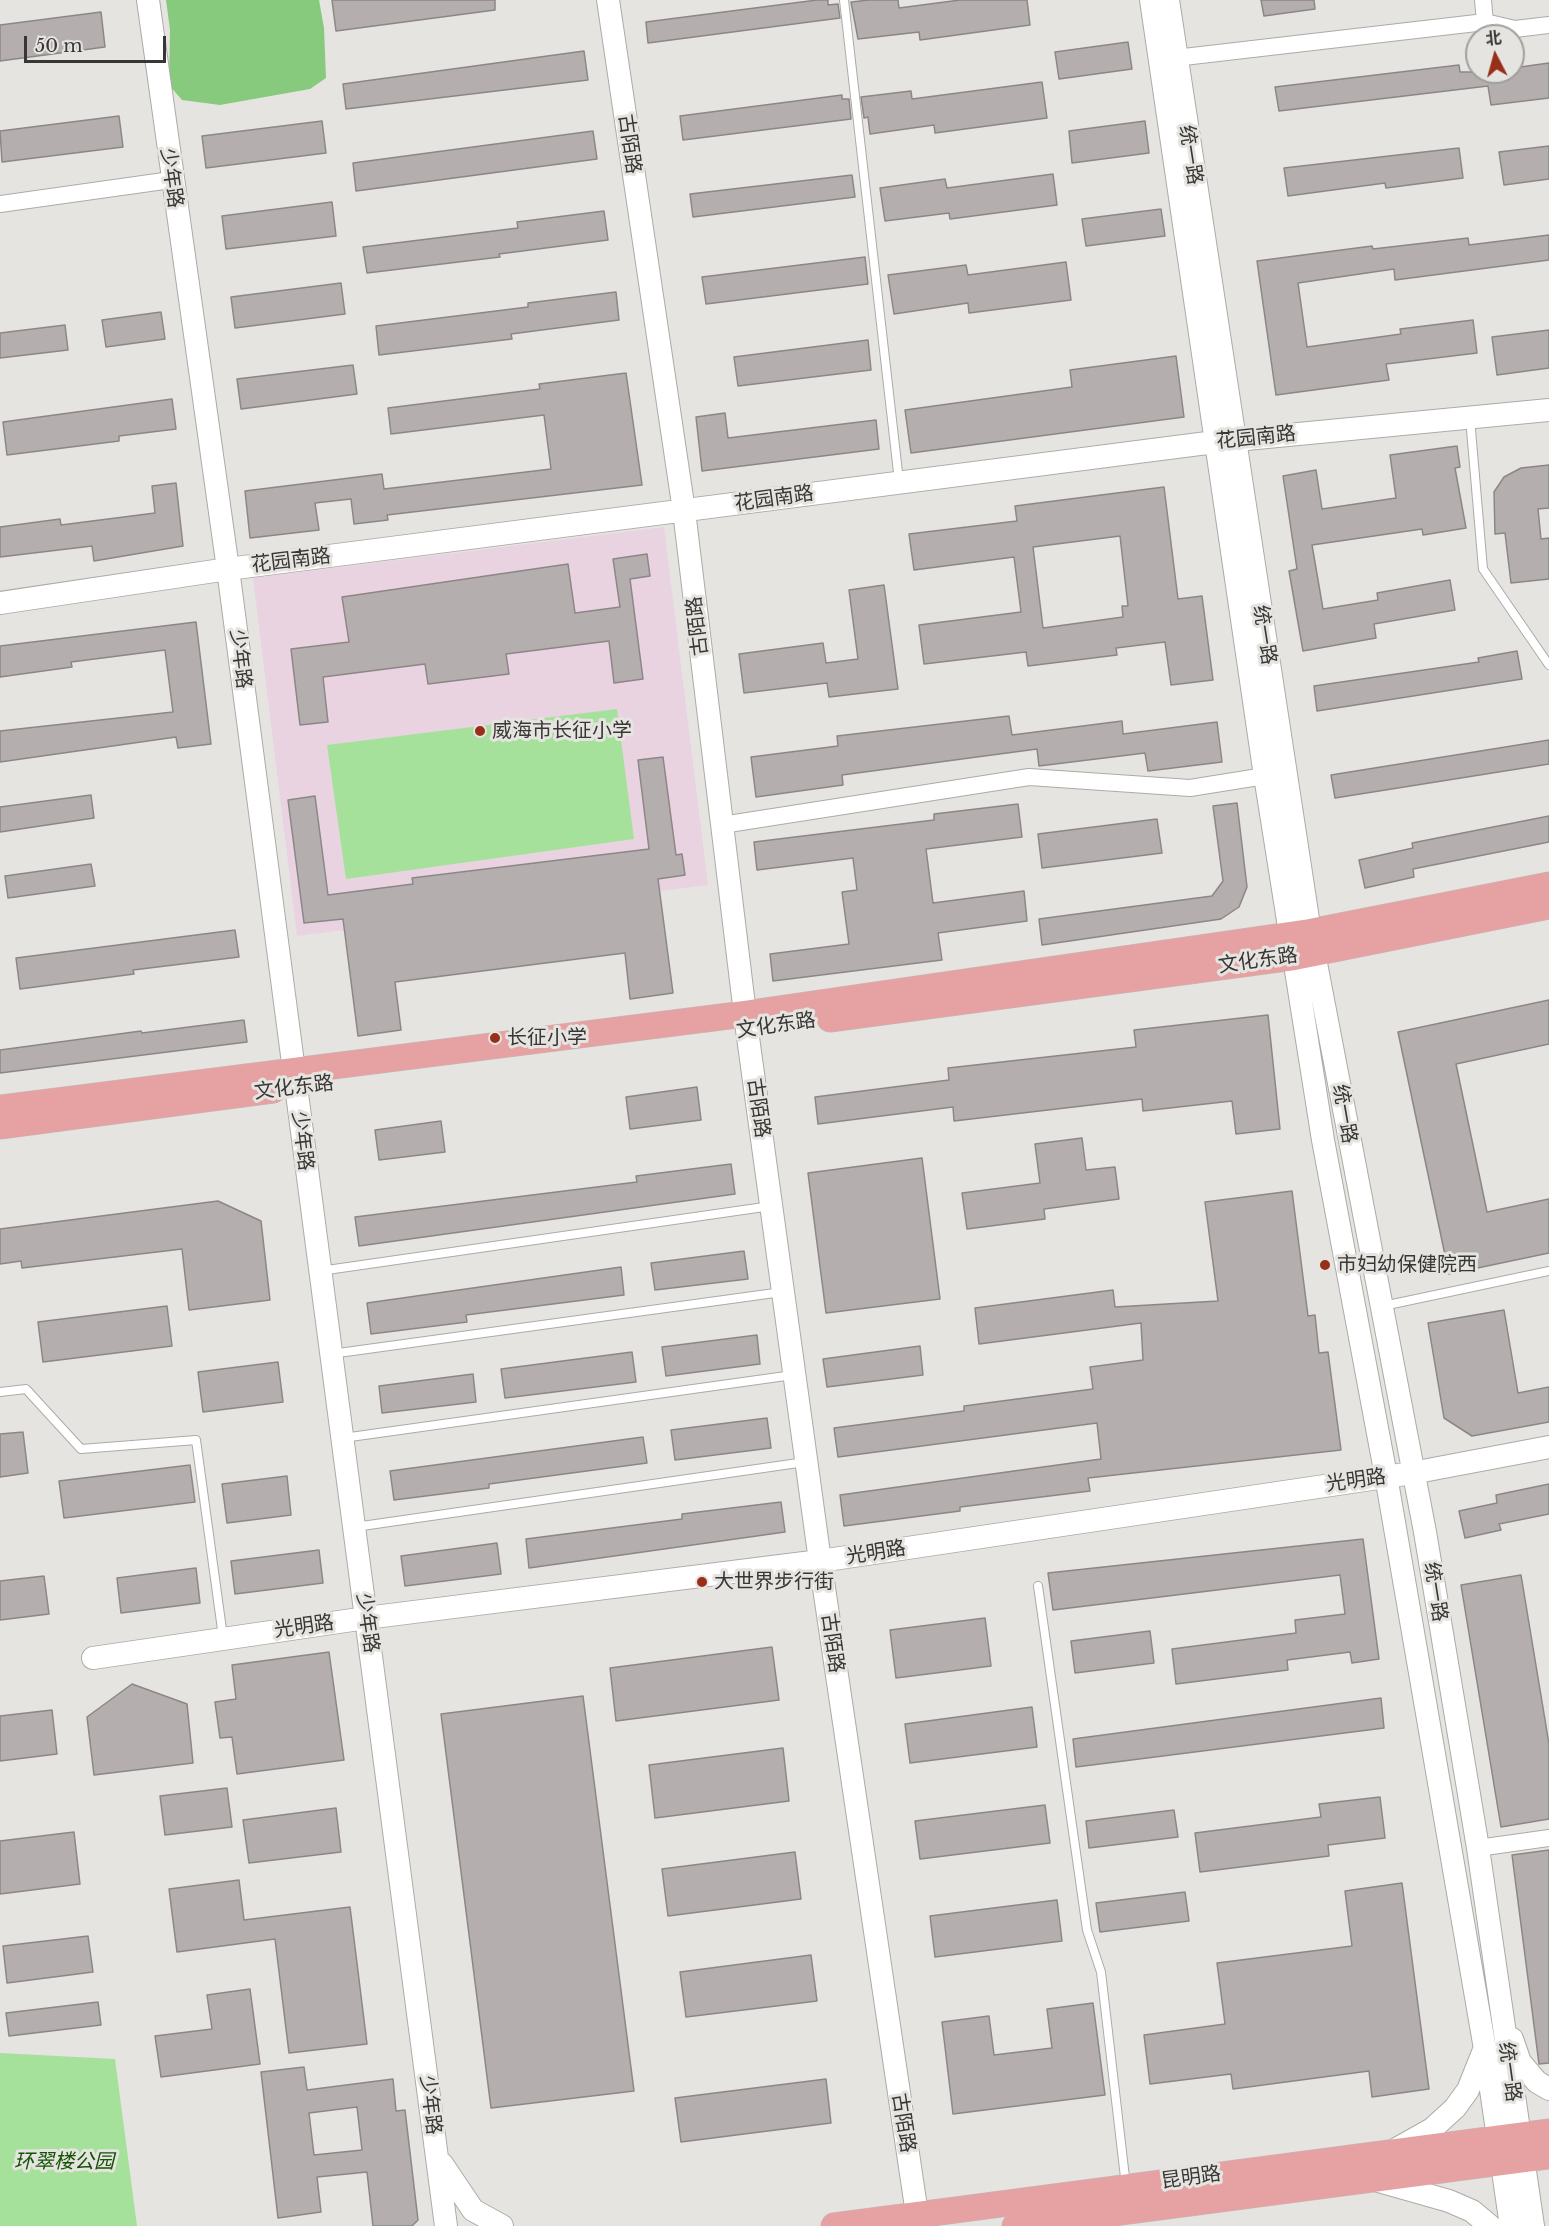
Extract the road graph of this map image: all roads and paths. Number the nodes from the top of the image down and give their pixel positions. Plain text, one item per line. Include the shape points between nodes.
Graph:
1 (148, 0) edge
2 (608, 0) edge
3 (844, 0) edge
4 (1151, 0) edge
5 (1168, 0) edge
6 (1483, 0) edge
7 (1485, 22) junction
8 (1549, 26) edge
9 (1175, 58) junction
10 (171, 180) junction
11 (0, 204) edge
12 (1549, 410) edge
13 (1470, 418) junction
14 (1224, 441) junction
15 (899, 482) junction
16 (684, 511) junction
17 (228, 568) junction
18 (0, 603) edge
19 (1549, 665) edge
20 (1265, 776) junction
21 (722, 825) junction
22 (1549, 885) edge
23 (1549, 906) edge
24 (1302, 944) junction
25 (746, 1022) junction
26 (294, 1079) junction
27 (0, 1108) edge
28 (0, 1126) edge
29 (771, 1206) junction
30 (320, 1271) junction
31 (1549, 1271) edge
32 (783, 1292) junction
33 (1380, 1307) junction
34 (331, 1354) junction
35 (795, 1374) junction
36 (0, 1392) edge
37 (342, 1438) junction
38 (1549, 1447) edge
39 (807, 1461) junction
40 (1412, 1473) junction
41 (1386, 1476) junction
42 (354, 1527) junction
43 (820, 1561) junction
44 (1038, 1586) dead end
45 (366, 1618) junction
46 (224, 1638) junction
47 (93, 1658) dead end
48 (1549, 1838) edge
49 (1478, 1848) junction
50 (1503, 2017) junction
51 (1485, 2049) junction
52 (1549, 2089) edge
53 (1549, 2132) edge
54 (1510, 2149) junction
55 (1393, 2151) junction
56 (437, 2156) junction
57 (1549, 2156) edge
58 (1373, 2180) junction
59 (1126, 2187) junction
60 (1549, 2211) edge
61 (918, 2214) junction
62 (444, 2221) edge
63 (502, 2226) edge
64 (834, 2226) edge
65 (1015, 2226) edge
66 (1490, 2226) edge
67 (1511, 2226) edge
68 (1533, 2226) edge
69 (1541, 2226) edge

1 - 10 street, 少年路
2 - 16 street, 古陌路
3 - 15 lane
4 - 14 street, 统一路
5 - 9 street, 统一路
6 - 7 street
7 - 8 street via 1515,29
7 - 9 street
9 - 14 street, 统一路
10 - 11 street
10 - 17 street, 少年路
12 - 13 street, 花园南路
13 - 14 street, 花园南路
13 - 19 lane via 1484,569
14 - 15 street, 花园南路
14 - 20 street, 统一路
14 - 24 street, 统一路
15 - 16 street, 花园南路
16 - 17 street, 花园南路
16 - 21 street, 古陌路
17 - 18 street, 花园南路
17 - 26 street, 少年路
20 - 21 street via 1190,789 1029,777
20 - 24 street, 统一路
21 - 25 street, 古陌路
22 - 24 main road
23 - 24 main road, 文化东路
24 - 25 main road, 文化东路
24 - 33 street, 统一路
24 - 41 street, 统一路 via 1323,1140
25 - 26 main road, 文化东路
25 - 29 street, 古陌路
26 - 27 main road
26 - 28 main road, 文化东路
26 - 30 street, 少年路
29 - 30 lane
29 - 32 street, 古陌路
30 - 34 street, 少年路
31 - 33 lane
32 - 34 lane
32 - 35 street, 古陌路
33 - 40 street, 统一路
34 - 37 street, 少年路
35 - 37 lane
35 - 39 street, 古陌路
36 - 46 lane via 26,1389 81,1449 196,1440
37 - 42 street, 少年路
38 - 40 street, 光明路
39 - 42 lane
39 - 43 street, 古陌路
40 - 41 street, 光明路
40 - 49 street, 统一路
41 - 43 street, 光明路
41 - 51 street, 统一路
42 - 45 street, 少年路
43 - 45 street, 光明路
43 - 61 street, 古陌路
44 - 59 lane via 1087,1930 1101,1972
45 - 46 street, 光明路
45 - 56 street, 少年路
46 - 47 street, 光明路
48 - 49 street
49 - 50 street, 统一路
50 - 52 street via 1520,2062 1537,2082
50 - 54 street, 统一路
51 - 54 street, 统一路
51 - 55 street via 1468,2090 1455,2108 1432,2129
53 - 54 main road, 昆明路
54 - 55 main road, 昆明路
54 - 57 main road, 昆明路
54 - 58 main road, 昆明路
54 - 67 street, 统一路
54 - 68 street, 统一路
55 - 59 main road, 昆明路
56 - 62 street, 少年路
56 - 63 street via 474,2210
58 - 65 main road, 昆明路
58 - 66 street via 1449,2201 1472,2211
59 - 61 main road, 昆明路
60 - 69 street
61 - 64 main road, 昆明路

